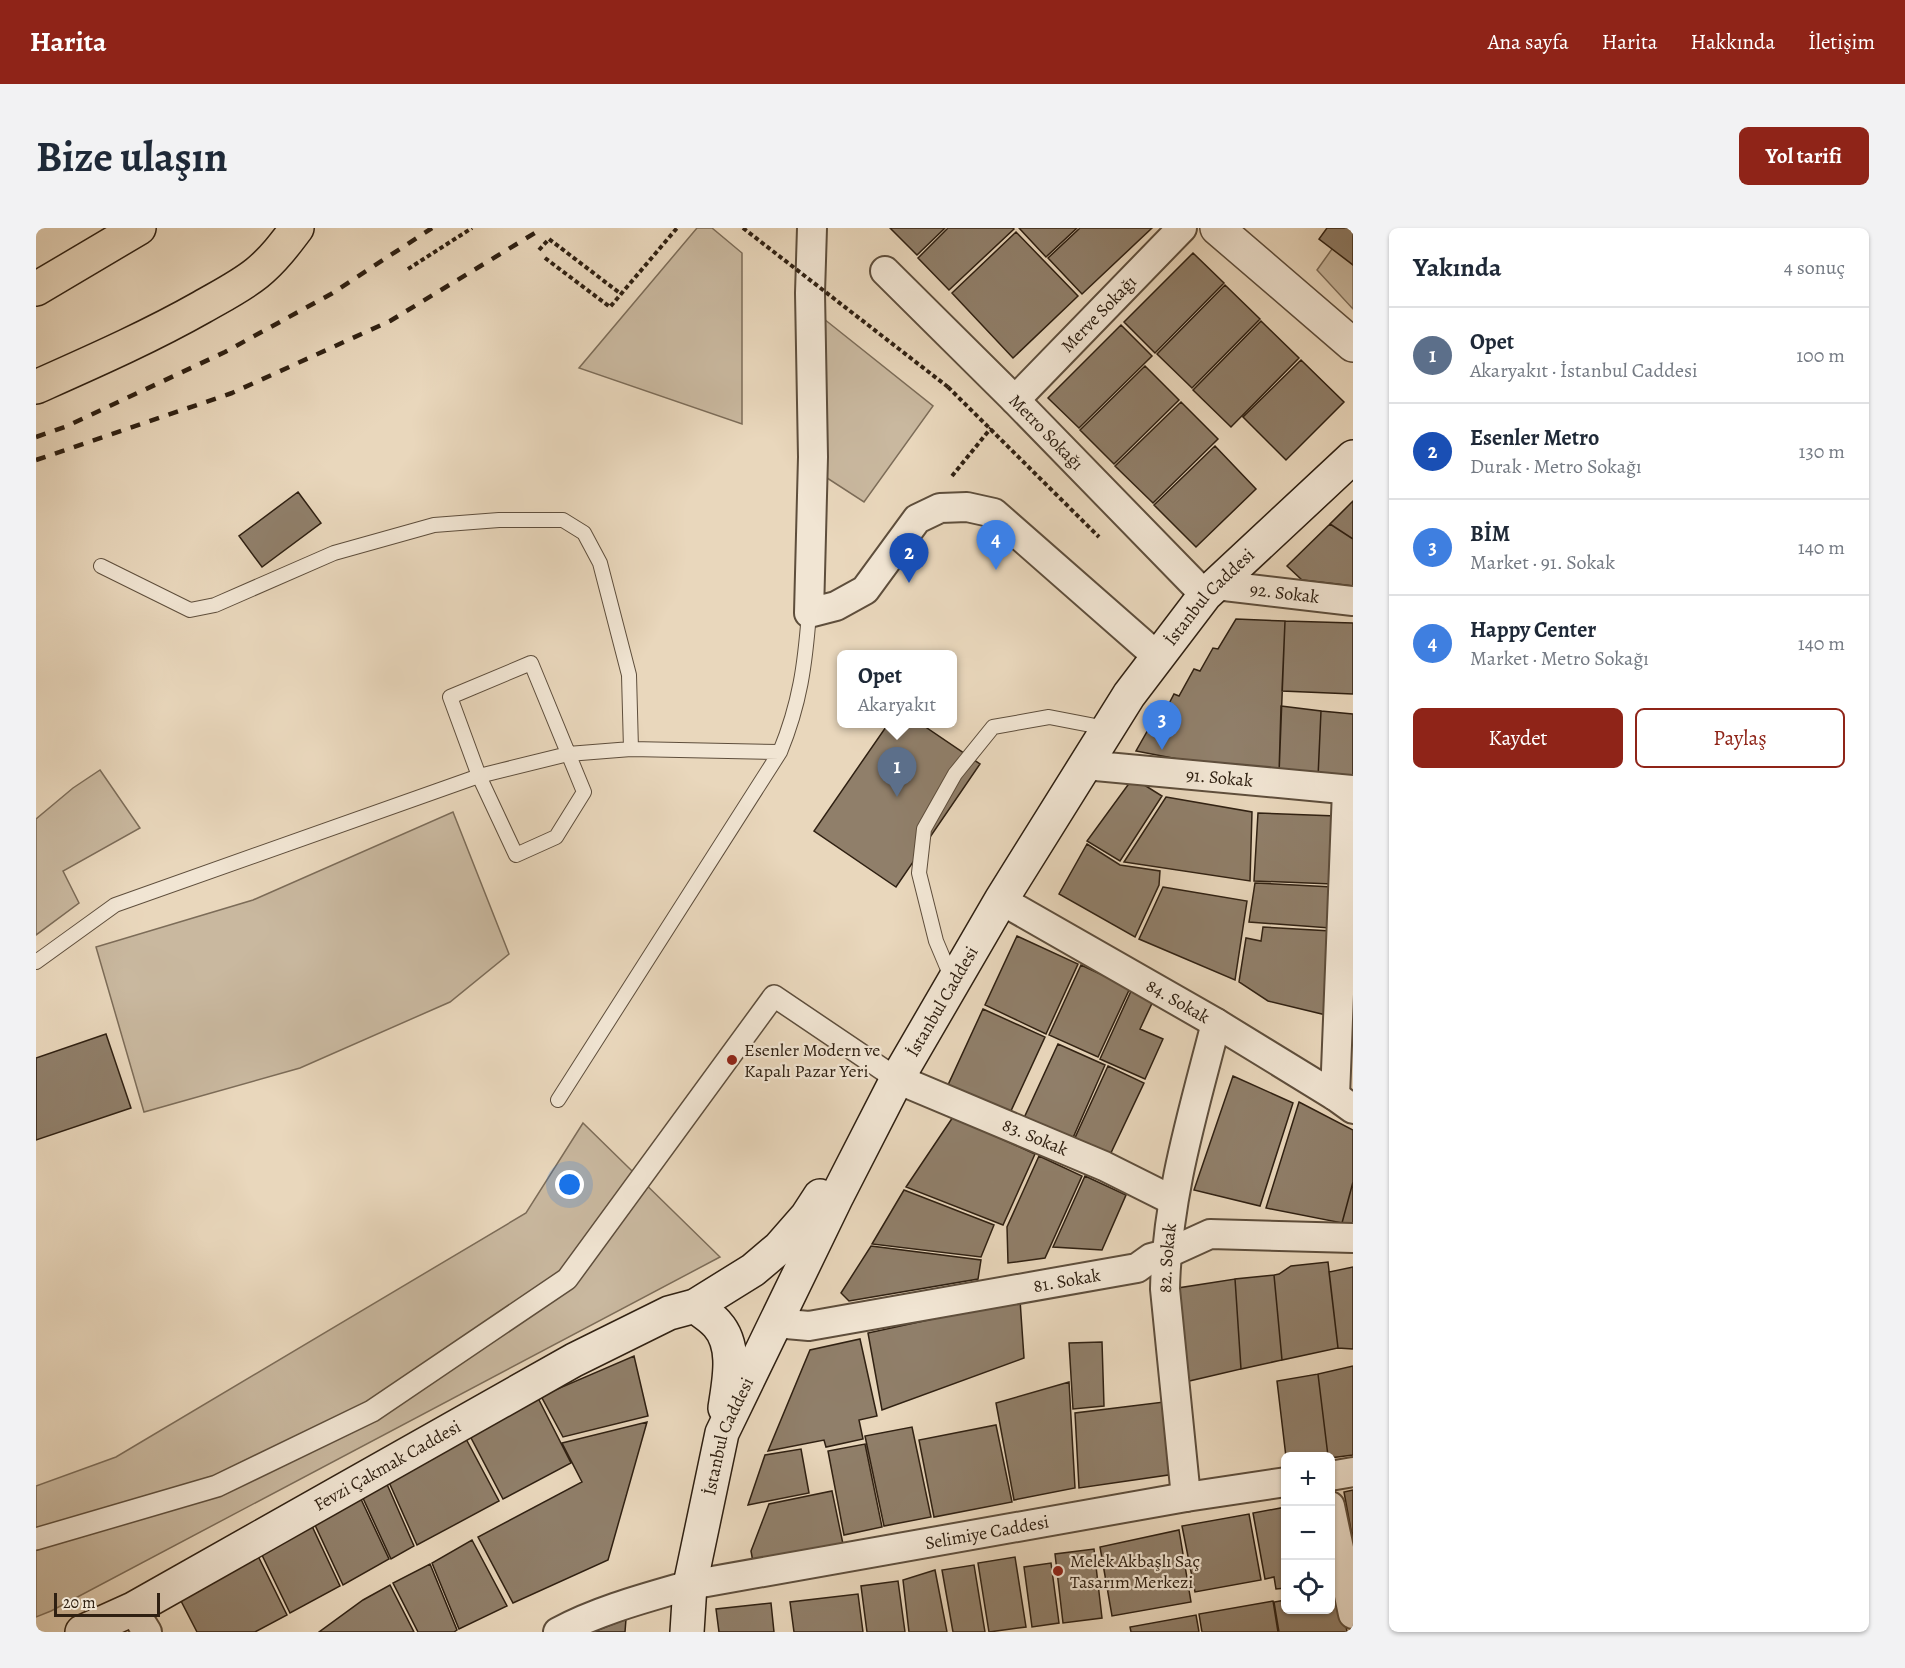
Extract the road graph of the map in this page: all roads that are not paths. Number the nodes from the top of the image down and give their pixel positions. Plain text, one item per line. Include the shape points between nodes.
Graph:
1 (139, 228) edge
2 (297, 228) edge
3 (812, 228) edge
4 (1182, 228) edge
5 (1217, 228) edge
6 (885, 272) dead end
7 (36, 289) edge
8 (1353, 345) edge
9 (36, 387) edge
10 (1015, 400) junction
11 (1353, 457) edge
12 (101, 566) dead end
13 (1210, 590) junction
14 (1353, 601) edge
15 (809, 613) junction
16 (1158, 657) junction
17 (1106, 728) junction
18 (631, 749) junction
19 (780, 752) junction
20 (568, 754) junction
21 (1085, 765) junction
22 (479, 776) junction
23 (1350, 790) edge
24 (1001, 900) junction
25 (36, 962) edge
26 (953, 982) junction
27 (1216, 1023) junction
28 (897, 1079) junction
29 (558, 1100) dead end
30 (1344, 1103) edge
31 (1173, 1200) junction
32 (1353, 1238) edge
33 (1166, 1254) junction
34 (695, 1306) junction
35 (775, 1323) junction
36 (722, 1433) junction
37 (1353, 1472) edge
38 (1335, 1475) edge
39 (1281, 1483) edge
40 (1186, 1497) junction
41 (1335, 1529) edge
42 (36, 1539) edge
43 (690, 1585) junction
44 (1353, 1614) edge
45 (140, 1621) edge
46 (82, 1632) edge
47 (558, 1632) edge
48 (687, 1632) edge

1 - 7 highway
2 - 9 highway via 256,273 229,292 114,352
3 - 15 street
4 - 10 street, Merve Sokağı
5 - 8 main road
6 - 10 street, Metro Sokağı
10 - 13 street, Metro Sokağı
11 - 13 main road, İstanbul Caddesi
12 - 18 lane via 189,610 215,605 334,553 434,525 563,520 584,532 600,563 629,675
13 - 14 street, 92. Sokak
13 - 16 main road, İstanbul Caddesi
15 - 16 street via 836,606 865,590 917,519 940,508 967,507 994,513
15 - 19 lane via 805,666 793,722
16 - 17 main road, İstanbul Caddesi
17 - 21 main road, İstanbul Caddesi
17 - 26 lane via 1049,717 993,727 955,774 924,829 920,873 936,941
18 - 19 lane
18 - 20 lane
19 - 29 lane
20 - 22 lane
20 - 22 lane via 584,792 556,837 516,855
20 - 22 lane via 531,663 450,697
21 - 23 street, 91. Sokak
21 - 24 main road, İstanbul Caddesi
22 - 25 lane via 115,905
23 - 30 street
24 - 26 main road, İstanbul Caddesi
24 - 27 street, 84. Sokak
26 - 28 main road, İstanbul Caddesi
27 - 30 street, 84. Sokak
27 - 31 street, 82. Sokak
28 - 31 street, 83. Sokak via 1104,1166
28 - 34 main road, Fevzi Çakmak Caddesi via 807,1216 779,1248 753,1270
28 - 35 main road, İstanbul Caddesi
28 - 42 street via 774,996 567,1279 372,1411 217,1486
31 - 33 street, 82. Sokak
32 - 33 street, 81. Sokak via 1210,1234
33 - 35 street, 81. Sokak via 1137,1268 856,1318 809,1326
33 - 40 street, 82. Sokak via 1165,1289
34 - 36 main road via 718,1325 729,1345 730,1375
34 - 45 main road, Fevzi Çakmak Caddesi via 669,1313 574,1360
35 - 36 main road, İstanbul Caddesi
36 - 43 main road, İstanbul Caddesi
37 - 38 street
39 - 40 street, Selimiye Caddesi
40 - 43 street, Selimiye Caddesi
41 - 44 street
43 - 47 street, Selimiye Caddesi via 634,1601
43 - 48 main road, İstanbul Caddesi
45 - 46 main road, Fevzi Çakmak Caddesi

